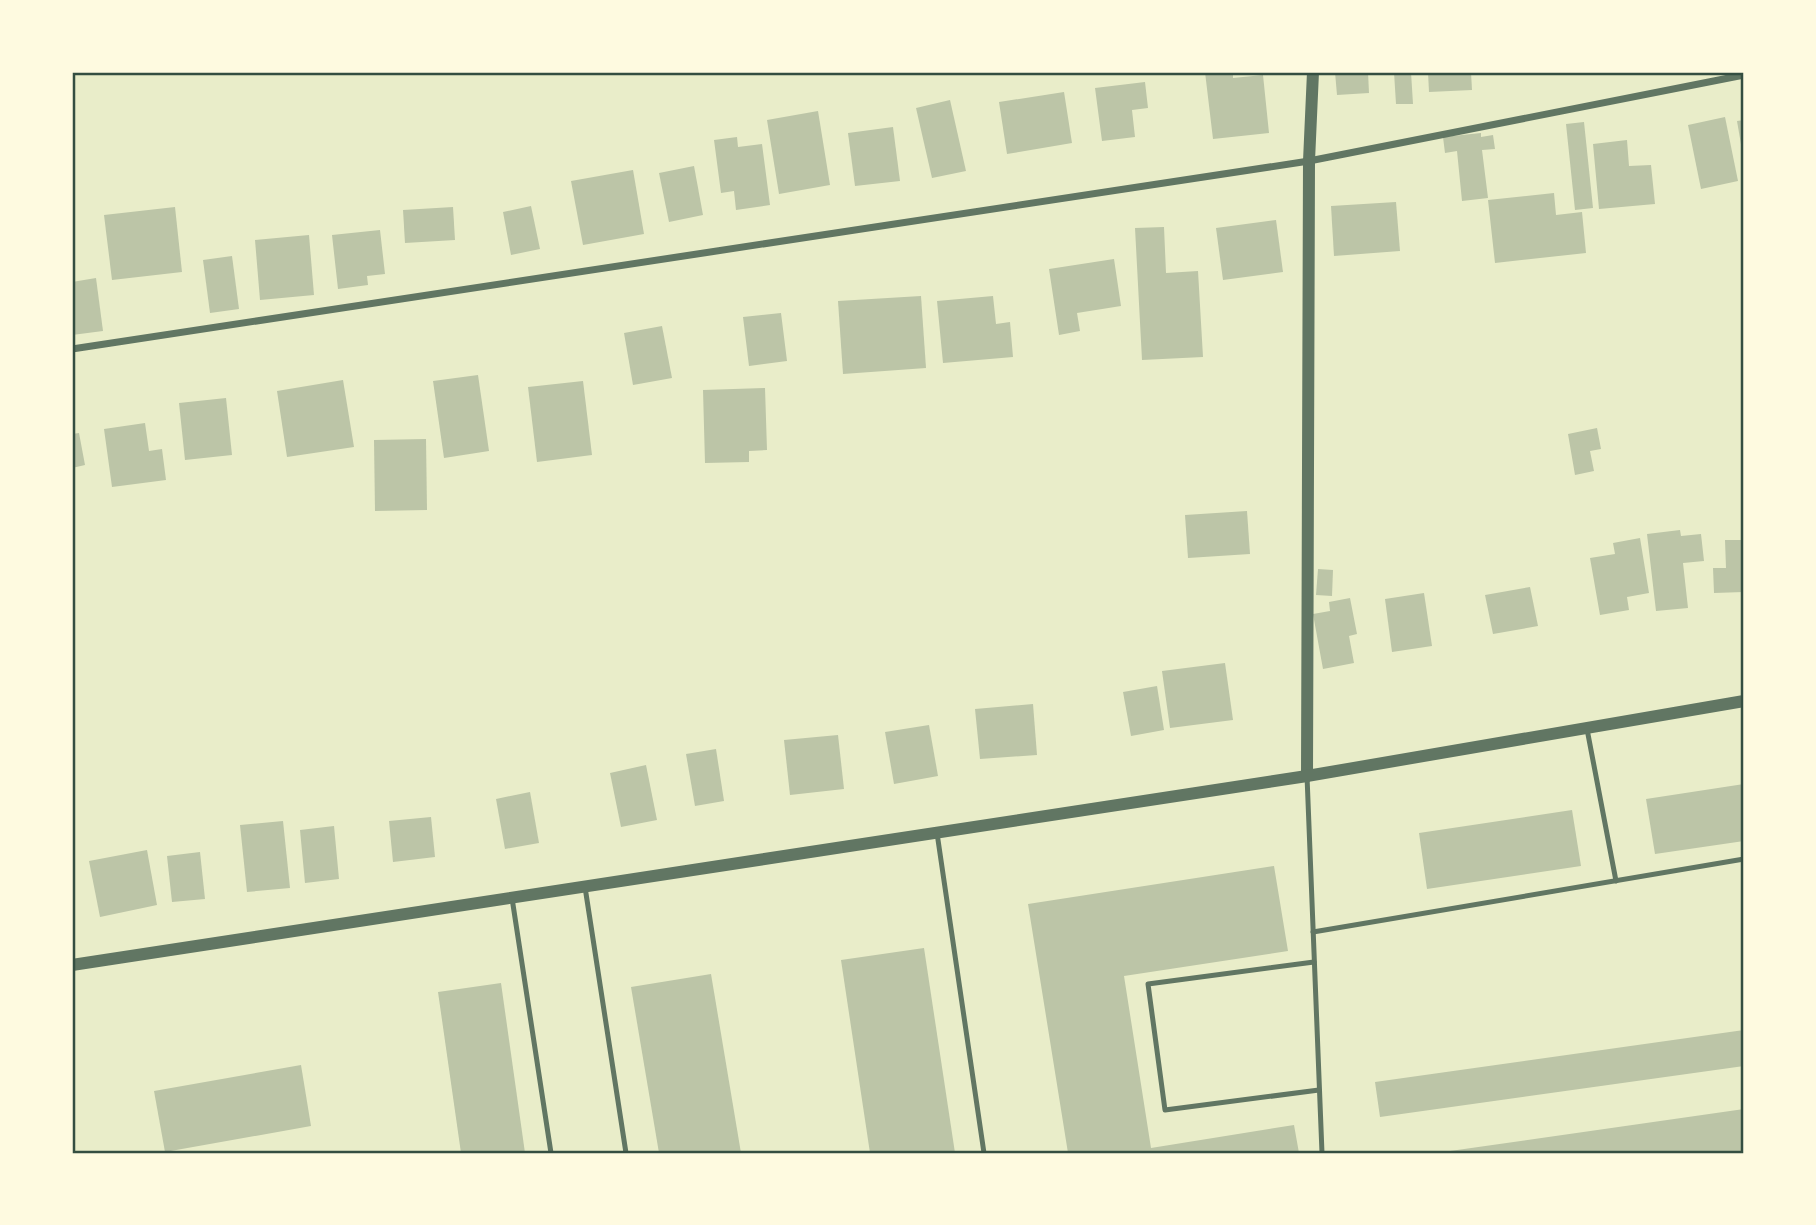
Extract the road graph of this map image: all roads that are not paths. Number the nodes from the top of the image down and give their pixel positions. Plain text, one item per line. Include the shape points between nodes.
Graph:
1 (1313, 72) edge
2 (1744, 75) edge
3 (1309, 161) junction
4 (72, 349) edge
5 (1744, 701) edge
6 (1587, 728) junction
7 (1307, 776) junction
8 (937, 833) junction
9 (1744, 859) edge
10 (1615, 880) junction
11 (586, 887) junction
12 (512, 898) junction
13 (1313, 932) junction
14 (1314, 962) junction
15 (72, 965) edge
16 (1319, 1090) junction
17 (551, 1153) edge
18 (626, 1153) edge
19 (985, 1153) edge
20 (1322, 1153) edge

1 - 3 street
2 - 3 street
3 - 4 street
3 - 7 street
5 - 6 street
6 - 7 street
6 - 10 lane
7 - 8 street
7 - 13 lane
8 - 11 street
8 - 19 lane
9 - 10 lane
10 - 13 lane
11 - 12 street
11 - 18 lane
12 - 15 street
12 - 17 lane
13 - 14 lane
14 - 16 lane
14 - 16 lane via 1148,984 1165,1110
16 - 20 lane

